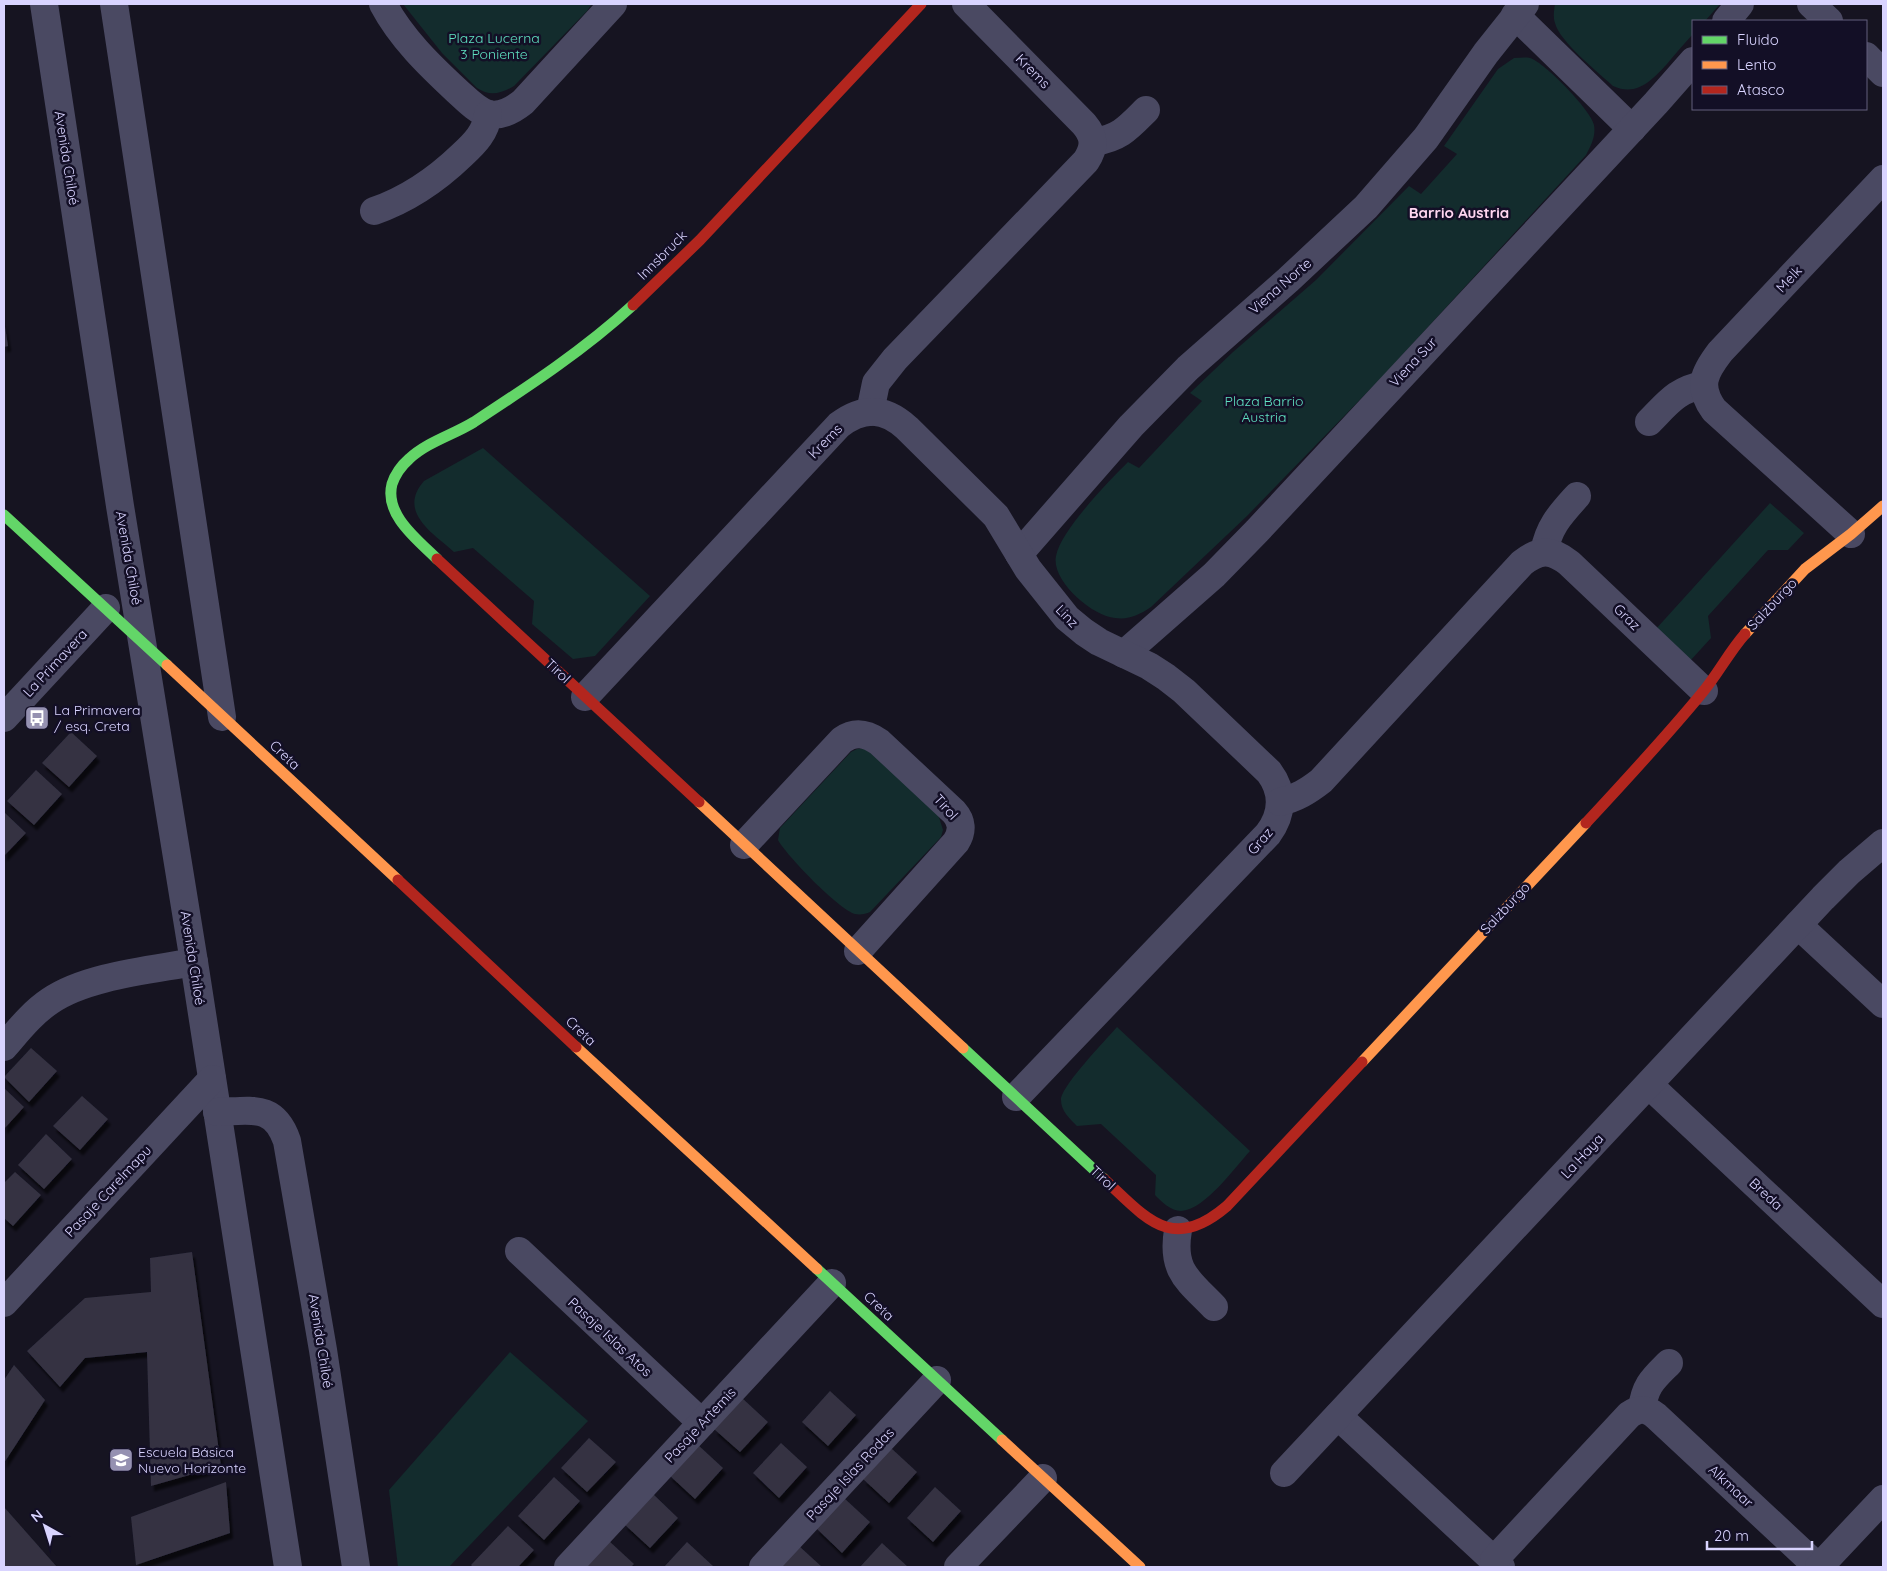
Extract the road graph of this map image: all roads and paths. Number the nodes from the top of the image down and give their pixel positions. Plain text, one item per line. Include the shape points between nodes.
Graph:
1 (44, 4) edge
2 (114, 4) edge
3 (383, 4) edge
4 (613, 4) edge
5 (921, 4) edge
6 (966, 4) edge
7 (1740, 4) edge
8 (1811, 4) edge
9 (1520, 10) edge
10 (1727, 20) edge
11 (1828, 20) edge
12 (1867, 57) edge
13 (1692, 62) edge
14 (1883, 73) edge
15 (1146, 110) dead end
16 (488, 114) junction
17 (1632, 129) junction
18 (1094, 142) junction
19 (1883, 179) edge
20 (374, 211) dead end
21 (1704, 385) junction
22 (870, 412) junction
23 (1649, 422) dead end
24 (392, 486) joint
25 (1577, 496) dead end
26 (1883, 506) edge
27 (4, 515) edge
28 (1851, 534) junction
29 (1544, 552) junction
30 (1019, 554) junction
31 (106, 608) junction
32 (143, 643) junction
33 (1124, 654) junction
34 (1704, 691) junction
35 (585, 698) junction
36 (222, 717) junction
37 (4, 718) edge
38 (1280, 802) junction
39 (1883, 843) edge
40 (744, 845) junction
41 (1798, 925) junction
42 (858, 951) junction
43 (194, 962) junction
44 (1883, 1004) edge
45 (4, 1047) edge
46 (212, 1079) junction
47 (1649, 1085) junction
48 (1016, 1097) junction
49 (217, 1112) junction
50 (1178, 1230) junction
51 (519, 1251) dead end
52 (832, 1283) junction
53 (4, 1303) edge
54 (1883, 1304) edge
55 (1214, 1307) dead end
56 (1669, 1363) dead end
57 (936, 1380) junction
58 (1642, 1409) junction
59 (1338, 1416) junction
60 (702, 1423) junction
61 (1284, 1473) dead end
62 (1043, 1478) junction
63 (1883, 1499) edge
64 (1498, 1564) edge
65 (288, 1567) edge
66 (356, 1567) edge
67 (568, 1567) edge
68 (763, 1567) edge
69 (958, 1567) edge
70 (1140, 1567) edge
71 (1818, 1567) edge

1 - 32 street, Avenida Chiloé
2 - 36 street
3 - 16 street via 410,44 434,70
4 - 16 street via 523,102 513,110
5 - 24 street, Innsbruck via 714,224 627,310 537,380 411,458
6 - 18 street, Krems via 1084,124
7 - 10 street
8 - 11 street
9 - 17 street
9 - 30 street, Viena Norte via 1426,138 1366,207 1188,368 1130,426
12 - 14 street
13 - 17 street, Viena Sur
15 - 18 street via 1117,136
16 - 20 street via 481,136 448,169 412,195
17 - 33 street, Viena Sur via 1257,531
18 - 22 street via 1086,161 885,370 876,384
19 - 21 street, Melk via 1720,352 1705,375
21 - 23 street via 1682,390
21 - 28 street via 1704,393 1714,410
22 - 30 street, Linz via 888,414 908,428 991,511
22 - 35 street, Krems via 857,414 838,425
24 - 35 street, Tirol via 393,509 405,528
25 - 29 street via 1551,528
26 - 28 street, Salzburgo
27 - 31 street, Creta
28 - 34 street, Salzburgo via 1805,569 1783,591 1733,648
29 - 34 street, Graz via 1562,557
29 - 38 street via 1522,563 1321,781 1294,799
30 - 33 street, Linz via 1067,618 1092,637
31 - 32 street, Creta
31 - 37 street, La Primavera
32 - 36 street, Creta
32 - 43 street, Avenida Chiloé
33 - 38 street, Linz via 1149,666 1184,691 1269,772 1277,786
34 - 50 street, Salzburgo via 1648,756 1226,1206 1197,1226
35 - 40 street, Tirol
36 - 52 street, Creta
38 - 48 street, Graz via 1278,816 1268,834
39 - 41 street, La Haya via 1849,872
40 - 42 street, Tirol
40 - 42 street, Tirol via 849,735 864,734 885,748 959,818 961,828 960,835
41 - 44 street
41 - 47 street, La Haya
42 - 48 street, Tirol
43 - 45 street via 72,988 39,1010
43 - 46 street, Avenida Chiloé
46 - 49 street, Avenida Chiloé
46 - 53 street, Pasaje Carelmapu
47 - 54 street, Breda
47 - 59 street, La Haya
48 - 50 street, Tirol via 1141,1213 1159,1226
49 - 65 street, Avenida Chiloé
49 - 66 street, Avenida Chiloé via 258,1110 275,1119 287,1141
50 - 55 street via 1175,1255 1181,1269
51 - 60 street, Pasaje Islas Atos
52 - 57 street, Creta
52 - 60 street, Pasaje Artemis
56 - 58 street via 1650,1381
57 - 62 street, Creta
57 - 68 street, Pasaje Islas Rodas
58 - 64 street via 1628,1415
58 - 71 street, Alkmaar via 1656,1416
59 - 61 street, La Haya
59 - 64 street
60 - 67 street, Pasaje Artemis
62 - 69 street
62 - 70 street, Creta
63 - 71 street

